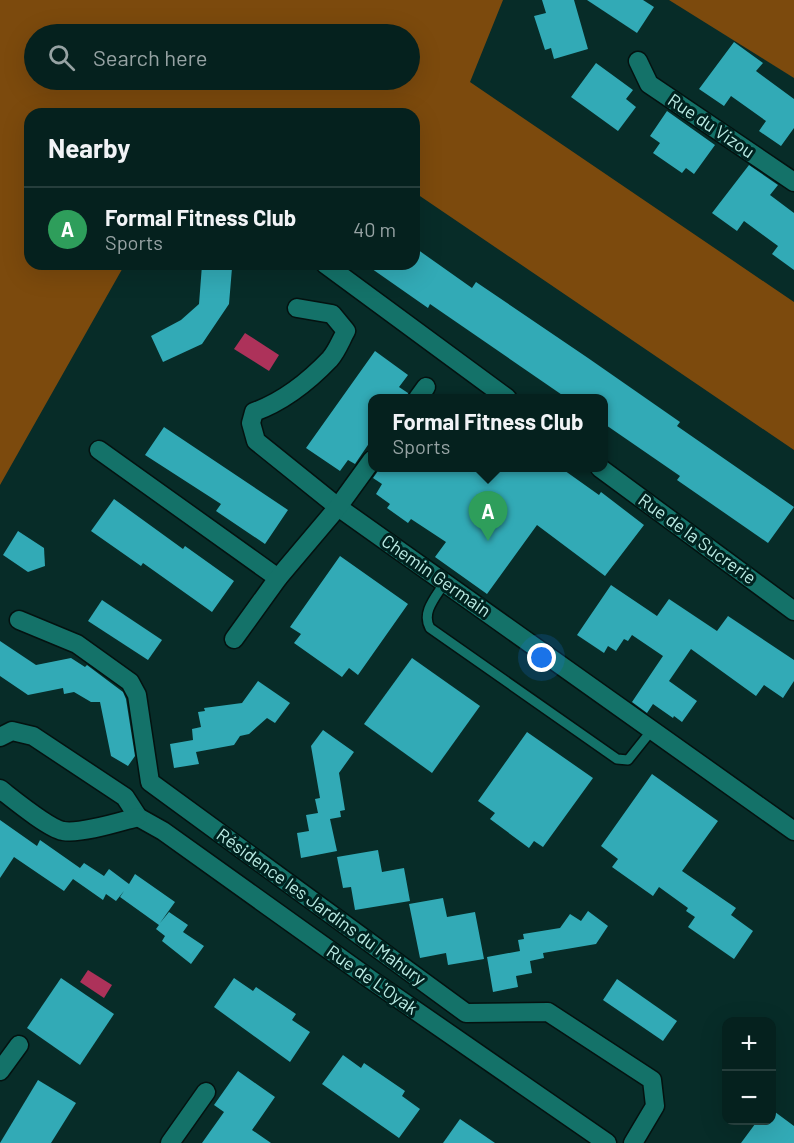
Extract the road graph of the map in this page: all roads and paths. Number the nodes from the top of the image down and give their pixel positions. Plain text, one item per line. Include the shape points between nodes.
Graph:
1 (638, 61) dead end
2 (794, 182) edge
3 (333, 270) edge
4 (297, 308) dead end
5 (500, 394) edge
6 (99, 450) dead end
7 (368, 466) edge
8 (605, 472) edge
9 (339, 507) junction
10 (278, 578) junction
11 (445, 582) junction
12 (794, 611) edge
13 (19, 620) dead end
14 (234, 639) dead end
15 (652, 730) junction
16 (0, 737) edge
17 (0, 789) edge
18 (138, 817) junction
19 (794, 831) edge
20 (19, 1045) dead end
21 (0, 1071) edge
22 (206, 1092) dead end
23 (642, 1140) edge
24 (170, 1143) edge
25 (607, 1143) edge

1 - 2 street, Rue du Vizou via 649,84
3 - 5 street
4 - 9 street, Chemin Germain via 333,314 346,331 331,358 274,405 254,412 251,423 256,441
6 - 10 street
7 - 9 street
8 - 12 street, Rue de la Sucrerie
9 - 10 street
9 - 11 street, Chemin Germain
10 - 14 street
11 - 15 street, Chemin Germain
11 - 15 lane via 426,614 430,628 617,759 628,760
13 - 23 street, Résidence les Jardins du Mahury via 77,644 130,682 137,694 150,782 466,1013 548,1012 652,1080 655,1106
15 - 19 street, Chemin Germain
16 - 18 street, Rue de L'Oyak via 12,731 33,736 125,797
17 - 18 street via 63,831 99,828
18 - 25 street, Rue de L'Oyak
20 - 21 street
22 - 24 street

